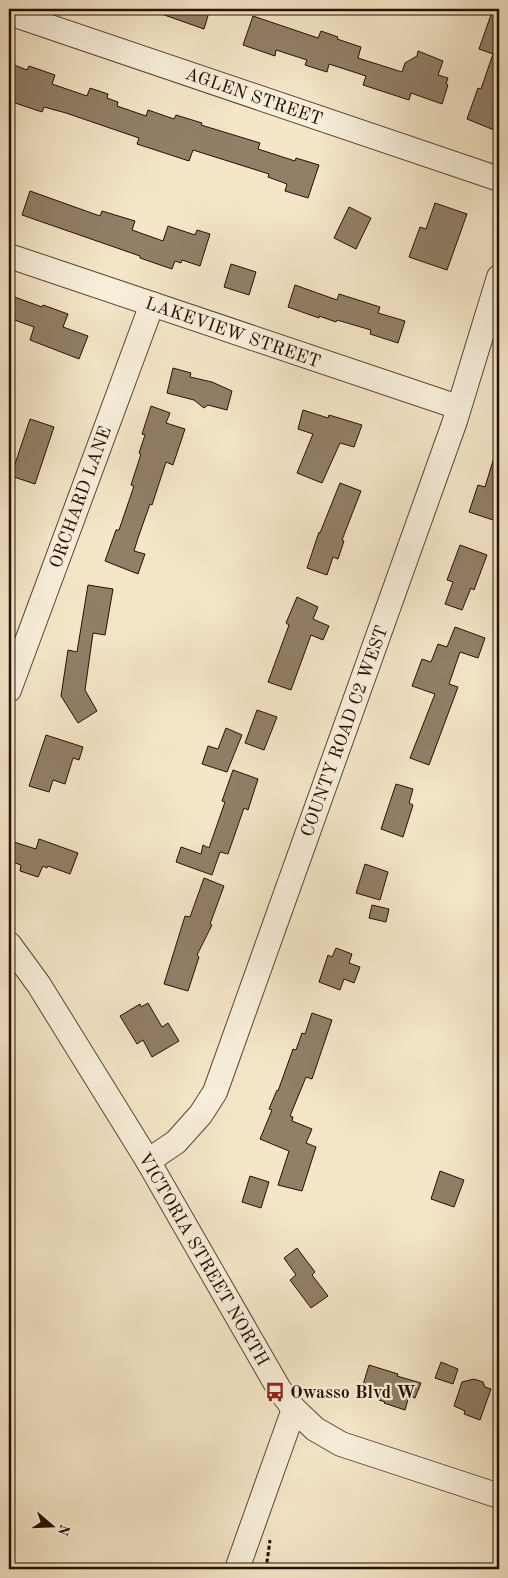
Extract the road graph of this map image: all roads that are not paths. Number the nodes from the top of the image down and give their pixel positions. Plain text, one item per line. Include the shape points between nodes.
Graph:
1 (9, 13) edge
2 (499, 180) edge
3 (9, 256) edge
4 (499, 277) edge
5 (152, 304) junction
6 (458, 408) junction
7 (9, 690) edge
8 (9, 944) edge
9 (148, 1161) junction
10 (294, 1409) junction
11 (499, 1496) edge
12 (237, 1569) edge

1 - 2 street, AGLEN STREET
3 - 5 street, LAKEVIEW STREET
4 - 6 street, COUNTY ROAD C2 WEST
5 - 6 street, LAKEVIEW STREET
5 - 7 street, ORCHARD LANE
6 - 9 street, COUNTY ROAD C2 WEST via 214,1092 201,1114 176,1142
8 - 9 street, VICTORIA STREET NORTH via 39,985
9 - 10 street, VICTORIA STREET NORTH
10 - 11 street, VICTORIA STREET NORTH via 315,1429 341,1444
10 - 12 street

